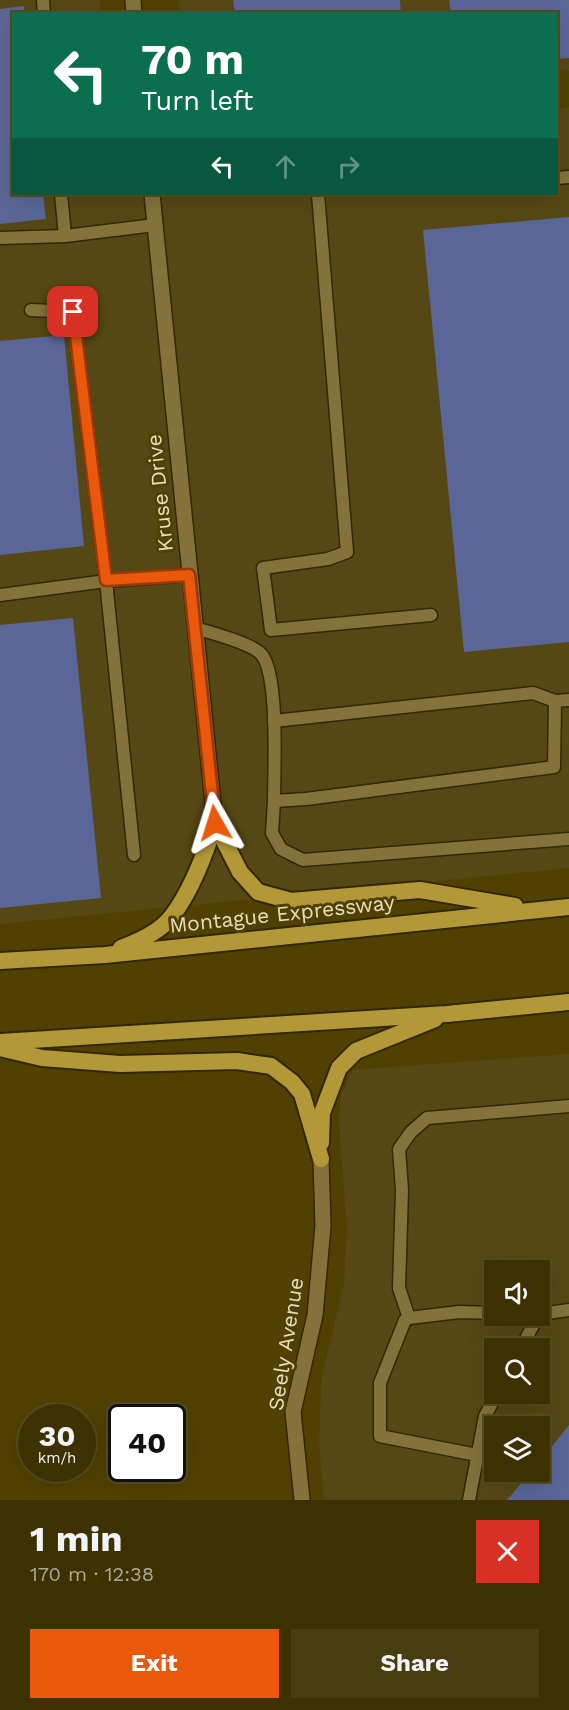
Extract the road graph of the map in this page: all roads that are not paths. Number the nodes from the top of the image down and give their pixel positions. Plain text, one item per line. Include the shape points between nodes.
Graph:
1 (61, 195) edge
2 (152, 195) edge
3 (318, 195) edge
4 (155, 225) junction
5 (65, 236) junction
6 (0, 238) edge
7 (31, 310) dead end
8 (189, 575) junction
9 (106, 580) junction
10 (0, 595) edge
11 (431, 615) dead end
12 (195, 628) junction
13 (569, 700) edge
14 (555, 701) junction
15 (274, 722) junction
16 (274, 801) junction
17 (215, 823) junction
18 (569, 839) edge
19 (134, 855) dead end
20 (569, 907) edge
21 (535, 909) junction
22 (105, 955) junction
23 (0, 961) edge
24 (569, 1002) edge
25 (447, 1014) junction
26 (0, 1042) edge
27 (0, 1048) edge
28 (569, 1106) edge
29 (321, 1159) junction
30 (569, 1310) edge
31 (484, 1313) edge
32 (550, 1313) edge
33 (409, 1318) junction
34 (492, 1404) edge
35 (477, 1455) junction
36 (302, 1500) edge
37 (469, 1500) edge

1 - 5 lane
2 - 4 street, Kruse Drive
3 - 11 lane via 346,552 263,568 271,630
4 - 5 lane
4 - 8 street, Kruse Drive
5 - 6 lane
7 - 9 lane via 73,312
8 - 9 lane
8 - 12 street, Kruse Drive
9 - 10 lane
9 - 19 lane
12 - 15 lane via 262,653 271,674
12 - 17 street, Kruse Drive
13 - 14 lane
14 - 15 lane via 532,693
14 - 16 lane via 554,767
15 - 16 lane
16 - 18 lane via 272,833 281,849 303,860
17 - 21 highway via 240,872 258,892 291,901 420,890
17 - 22 highway via 171,918 147,937
20 - 21 highway, Montague Expressway
21 - 22 highway, Montague Expressway
22 - 23 highway, Montague Expressway
24 - 25 highway
25 - 26 highway
25 - 29 highway via 356,1052 339,1068 322,1113
27 - 29 highway via 42,1058 120,1064 237,1061 271,1066 302,1094
28 - 33 lane via 427,1118 411,1132 399,1149 399,1288
29 - 36 street, Seely Avenue via 322,1226 315,1315 293,1412
30 - 32 lane
31 - 33 lane
33 - 35 lane via 380,1383 380,1436
34 - 35 lane via 485,1416
35 - 37 lane

